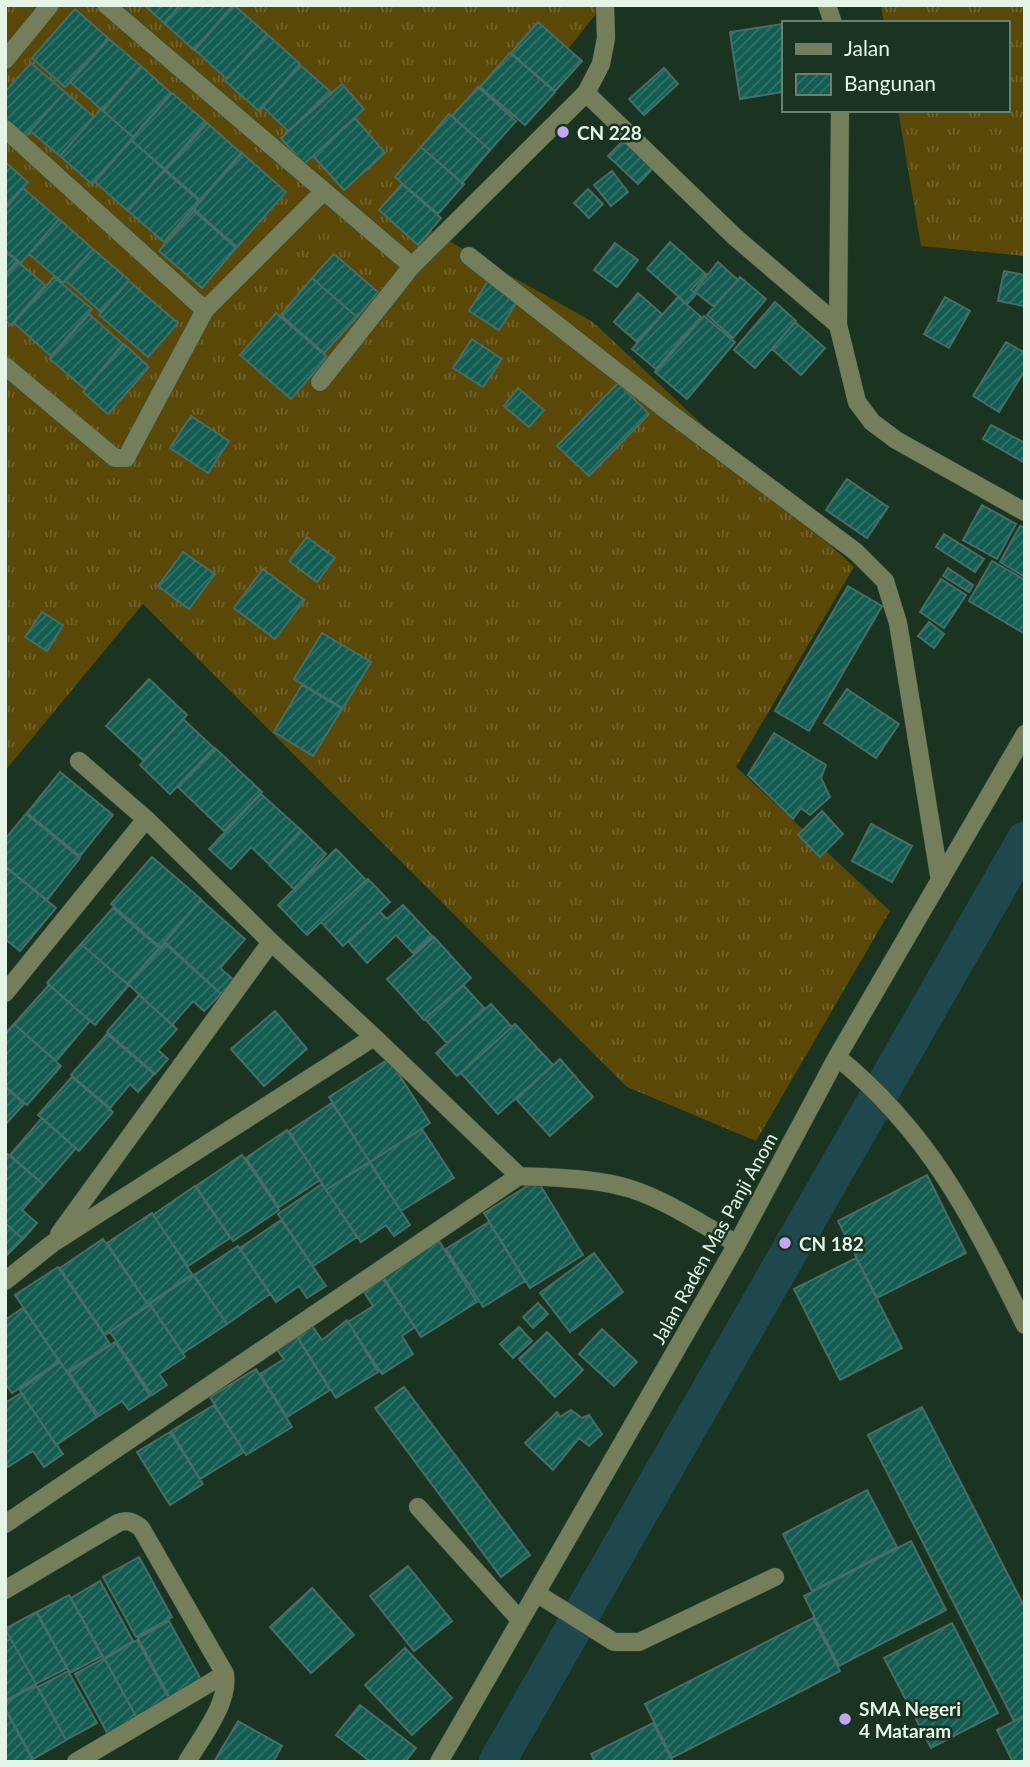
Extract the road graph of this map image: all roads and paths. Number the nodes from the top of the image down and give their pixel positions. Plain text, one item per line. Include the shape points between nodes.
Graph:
1 (50, 5) edge
2 (107, 5) edge
3 (605, 5) edge
4 (5, 60) edge
5 (586, 93) junction
6 (840, 112) edge
7 (5, 129) edge
8 (324, 191) junction
9 (469, 256) dead end
10 (412, 266) junction
11 (205, 310) junction
12 (838, 325) junction
13 (5, 366) edge
14 (320, 382) dead end
15 (1025, 512) edge
16 (1025, 734) edge
17 (79, 761) dead end
18 (146, 819) junction
19 (940, 881) junction
20 (271, 942) junction
21 (5, 993) edge
22 (374, 1037) junction
23 (837, 1057) junction
24 (519, 1176) junction
25 (53, 1243) junction
26 (737, 1244) junction
27 (5, 1281) edge
28 (1025, 1325) edge
29 (418, 1507) dead end
30 (5, 1524) edge
31 (775, 1577) dead end
32 (5, 1590) edge
33 (536, 1592) junction
34 (520, 1620) junction
35 (225, 1674) junction
36 (76, 1762) edge
37 (187, 1762) edge
38 (439, 1762) edge

1 - 4 street
2 - 8 street
3 - 5 street via 601,64
5 - 10 street
5 - 12 street via 735,237
6 - 12 street
7 - 11 street
8 - 10 street
8 - 11 street
9 - 19 street via 856,552 885,581 898,623
10 - 14 street
11 - 13 street via 125,458 115,458
12 - 15 street via 856,402 872,422
16 - 19 street, Jalan Raden Mas Panji Anom
17 - 18 street
18 - 20 street
18 - 21 street
19 - 23 street, Jalan Raden Mas Panji Anom
20 - 22 street
20 - 25 street
22 - 24 street
22 - 25 street
23 - 26 street, Jalan Raden Mas Panji Anom
23 - 28 street via 915,1134 943,1172
24 - 26 street via 579,1179 630,1189
24 - 30 street
25 - 27 street
26 - 33 street, Jalan Raden Mas Panji Anom
29 - 34 street
31 - 33 street via 639,1642 614,1642
32 - 35 street via 123,1520 133,1522 141,1528
33 - 34 street, Jalan Raden Mas Panji Anom
34 - 38 street, Jalan Raden Mas Panji Anom
35 - 36 street
35 - 37 street via 223,1699

